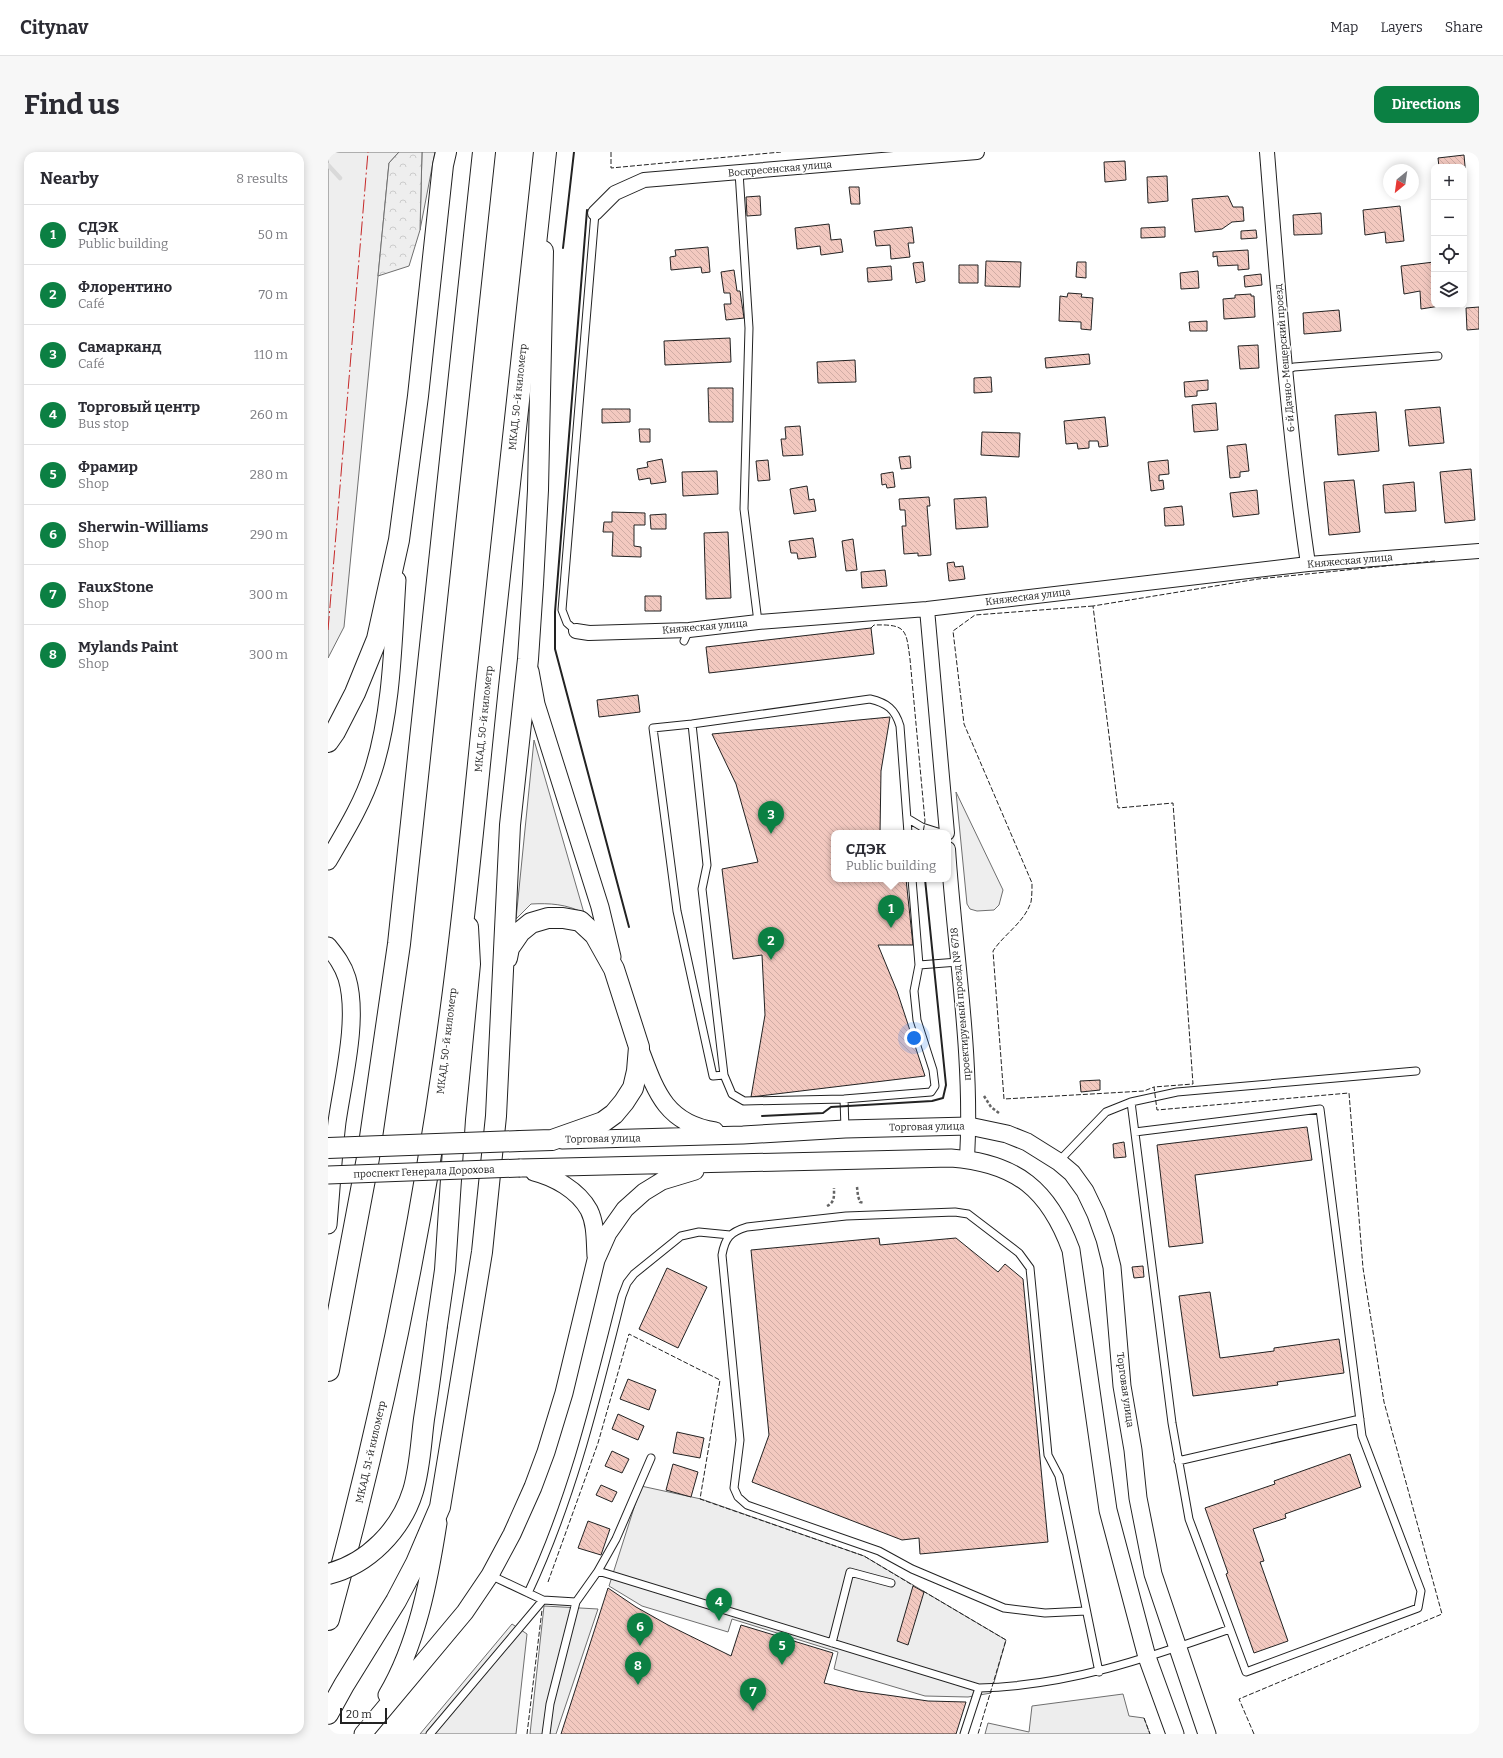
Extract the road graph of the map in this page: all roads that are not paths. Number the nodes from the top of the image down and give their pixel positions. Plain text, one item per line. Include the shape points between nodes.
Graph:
1 (446, 152) edge
2 (484, 152) edge
3 (546, 152) edge
4 (977, 152) edge
5 (1267, 152) edge
6 (739, 172) junction
7 (595, 213) joint
8 (1438, 356) dead end
9 (1286, 370) junction
10 (400, 540) junction
11 (1479, 551) edge
12 (1308, 564) junction
13 (927, 609) junction
14 (758, 622) junction
15 (576, 631) joint
16 (528, 659) junction
17 (692, 724) junction
18 (328, 742) edge
19 (907, 818) junction
20 (908, 830) edge
21 (932, 830) edge
22 (947, 830) edge
23 (328, 861) edge
24 (466, 881) junction
25 (912, 882) edge
26 (950, 882) edge
27 (328, 946) edge
28 (958, 962) junction
29 (919, 965) junction
30 (614, 969) junction
31 (502, 977) junction
32 (639, 1048) junction
33 (1416, 1070) dead end
34 (724, 1075) junction
35 (844, 1099) junction
36 (1131, 1102) junction
37 (969, 1126) junction
38 (845, 1129) junction
39 (1135, 1132) junction
40 (743, 1135) junction
41 (552, 1140) junction
42 (328, 1148) edge
43 (968, 1160) junction
44 (1059, 1162) junction
45 (716, 1165) junction
46 (520, 1168) junction
47 (328, 1175) edge
48 (328, 1226) edge
49 (730, 1235) junction
50 (596, 1260) junction
51 (407, 1283) joint
52 (328, 1370) edge
53 (1360, 1419) junction
54 (651, 1458) dead end
55 (1178, 1460) junction
56 (440, 1507) junction
57 (598, 1571) junction
58 (328, 1574) edge
59 (490, 1575) junction
60 (891, 1583) dead end
61 (528, 1593) junction
62 (543, 1600) junction
63 (576, 1602) junction
64 (1086, 1611) junction
65 (328, 1619) edge
66 (1230, 1628) junction
67 (832, 1643) junction
68 (1177, 1648) junction
69 (1147, 1657) junction
70 (1099, 1672) junction
71 (979, 1688) junction
72 (328, 1714) edge
73 (363, 1733) edge
74 (430, 1734) edge
75 (546, 1734) edge
76 (964, 1734) edge
77 (1175, 1734) edge
78 (1207, 1734) edge

1 - 10 main road
2 - 52 highway via 399,944 368,1158
3 - 16 main road via 538,490
3 - 24 highway, МКАД, 50-й километр
4 - 6 street, Воскресенская улица
5 - 9 street, 6-й Дачно-Мещерский проезд
6 - 7 street, Воскресенская улица via 644,180 615,193
6 - 14 lane via 749,328 744,509
7 - 15 lane via 562,610 567,623
8 - 9 lane via 1294,367
9 - 12 street, 6-й Дачно-Мещерский проезд
10 - 18 main road via 377,639 355,693
10 - 23 street via 391,671 382,734 373,771 356,813
11 - 12 street, Княжеская улица
12 - 13 street, Княжеская улица
13 - 14 street, Княжеская улица
13 - 22 street
14 - 15 street, Княжеская улица via 686,636
16 - 30 street via 536,704 600,907
16 - 31 main road via 510,825
17 - 19 lane via 870,699 881,702 893,710 900,726
17 - 34 lane via 707,865 702,889
17 - 34 lane via 653,728 677,911 713,1076
19 - 20 lane
19 - 21 lane
24 - 51 highway, МКАД, 50-й километр via 446,1054
24 - 58 main road, bridge via 470,964 455,1119 445,1270 417,1474 407,1507 389,1535 377,1547 348,1567
25 - 29 lane
26 - 28 street, проектируемый проезд № 6718
27 - 48 street via 340,961 347,978 352,1020 337,1124
28 - 29 lane
28 - 37 street, проектируемый проезд № 6718 via 967,1057
29 - 35 lane via 914,991 917,1020 933,1070 934,1090
30 - 31 main road via 596,936 580,921 548,918 532,923 520,932 509,948
30 - 32 main road
31 - 56 main road via 496,1116 482,1252
32 - 40 street via 657,1093 668,1108 680,1118 703,1129
32 - 41 main road via 633,1088 614,1114 603,1122
33 - 36 lane via 1177,1092
34 - 35 lane via 732,1094 744,1101
35 - 38 lane
36 - 39 lane
36 - 44 lane via 1106,1112
37 - 38 street, Торговая улица
37 - 43 street, проектируемый проезд № 6718
37 - 44 street, Торговая улица via 1007,1134
38 - 40 street, Торговая улица
39 - 53 lane via 1320,1109
39 - 55 lane
40 - 41 street, Торговая улица
41 - 42 main road, Торговая улица, bridge
43 - 45 street via 944,1158
43 - 69 street via 1010,1172 1028,1183 1047,1203 1062,1227 1071,1250 1108,1510
44 - 68 street, Торговая улица via 1072,1173 1085,1191 1105,1239 1112,1268 1122,1386 1138,1498 1153,1574
45 - 46 street
45 - 50 street via 662,1181 644,1192 624,1209 608,1232
46 - 47 street, проспект Генерала Дорохова, bridge
46 - 50 street via 545,1175 565,1185 580,1198 589,1210 595,1230
49 - 61 lane via 700,1232 681,1236 634,1274 627,1283 574,1478 548,1551
49 - 64 lane via 724,1242 722,1255 740,1440 734,1478 734,1488 738,1497 747,1505 879,1551 912,1569 1004,1608 1045,1613
49 - 64 lane via 747,1227 846,1216 954,1212 968,1214 1019,1253 1030,1268 1048,1455 1059,1476
50 - 59 street via 564,1393 546,1452 515,1527
51 - 65 highway, МКАД, 51-й километр via 376,1430
53 - 55 lane
53 - 66 lane via 1362,1436 1421,1592 1418,1608 1246,1672
54 - 57 lane via 616,1539
55 - 66 lane via 1189,1519
56 - 72 main road via 416,1563 396,1601
56 - 73 street via 424,1595 409,1645 394,1682
57 - 63 lane
57 - 67 lane
59 - 61 lane
59 - 73 street via 465,1612
60 - 67 lane via 850,1572
61 - 62 lane
62 - 63 lane
62 - 74 lane
63 - 75 lane via 550,1704
64 - 70 lane
66 - 68 lane
67 - 71 lane
68 - 69 lane
68 - 78 street, Торговая улица
69 - 70 lane
69 - 77 street
70 - 71 lane via 1029,1685
71 - 76 lane

